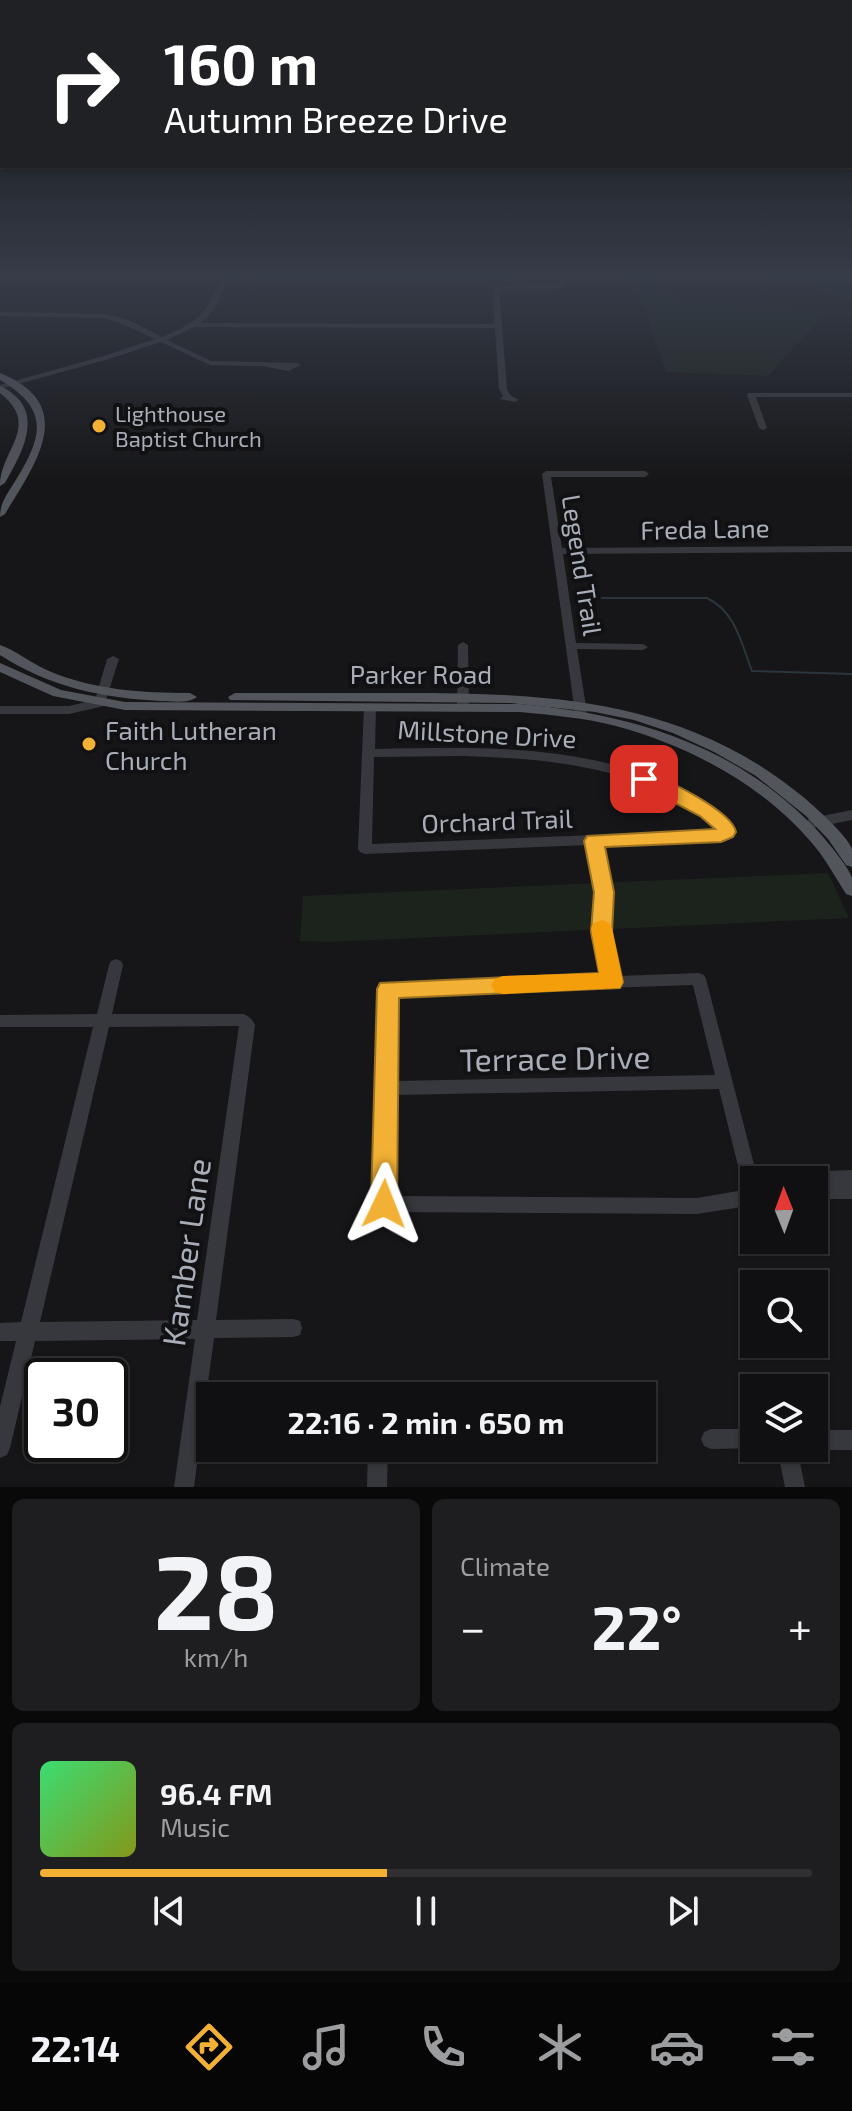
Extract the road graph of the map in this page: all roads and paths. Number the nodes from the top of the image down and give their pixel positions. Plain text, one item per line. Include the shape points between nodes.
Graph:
1 (142, 344) edge
2 (171, 344) edge
3 (499, 344) edge
4 (265, 366) dead end
5 (0, 376) edge
6 (15, 383) junction
7 (762, 387) dead end
8 (0, 388) edge
9 (751, 395) junction
10 (852, 395) edge
11 (507, 397) dead end
12 (763, 428) dead end
13 (3, 472) edge
14 (645, 474) dead end
15 (0, 483) edge
16 (0, 514) edge
17 (852, 549) edge
18 (558, 551) junction
19 (463, 645) dead end
20 (573, 646) junction
21 (643, 647) dead end
22 (0, 649) edge
23 (113, 659) dead end
24 (0, 667) edge
25 (101, 697) junction
26 (463, 702) junction
27 (370, 707) junction
28 (581, 708) junction
29 (0, 710) edge
30 (368, 753) junction
31 (852, 815) edge
32 (813, 823) junction
33 (726, 832) joint
34 (594, 841) junction
35 (852, 861) edge
36 (852, 890) edge
37 (116, 965) dead end
38 (612, 982) junction
39 (104, 1020) junction
40 (0, 1021) edge
41 (724, 1082) junction
42 (387, 1088) junction
43 (746, 1166) edge
44 (852, 1178) edge
45 (828, 1179) edge
46 (828, 1191) edge
47 (852, 1191) edge
48 (740, 1199) edge
49 (293, 1328) dead end
50 (205, 1330) junction
51 (0, 1332) edge
52 (29, 1332) junction
53 (711, 1439) dead end
54 (740, 1439) edge
55 (828, 1440) edge
56 (852, 1440) edge
57 (0, 1448) edge
58 (378, 1462) edge
59 (790, 1462) edge
60 (184, 1487) edge
61 (377, 1487) edge
62 (795, 1487) edge

1 - 6 street
2 - 4 street via 210,363
3 - 11 street
5 - 6 main road
6 - 8 street
6 - 16 main road via 38,404 43,430 34,457
7 - 9 street via 746,387
8 - 13 main road via 19,407 24,428
9 - 10 street
9 - 12 street
13 - 15 main road
14 - 18 street, Legend Trail via 546,474
17 - 18 street, Freda Lane
18 - 20 street, Legend Trail
19 - 26 street
20 - 21 street
20 - 28 street, Legend Trail
22 - 25 main road, Parker Road
23 - 25 street
24 - 25 main road, Parker Road via 57,692
25 - 26 main road, Parker Road
25 - 27 main road, Parker Road via 160,708
25 - 29 street via 69,710
26 - 27 main road, Parker Road
26 - 28 main road, Parker Road
27 - 30 street
28 - 32 main road, Parker Road via 731,767
30 - 33 street, Millstone Drive via 568,757 620,770 678,794 707,811
30 - 34 street, Orchard Trail via 365,849
31 - 32 street
32 - 35 main road
32 - 36 main road
33 - 34 street, Orchard Trail
34 - 38 street via 604,892 601,932
37 - 39 street
38 - 41 street via 699,979
38 - 42 street via 388,989
39 - 40 street
39 - 50 street, Kamber Lane via 243,1020 247,1025
39 - 52 street
41 - 42 street, Terrace Drive
41 - 43 street
42 - 48 street via 384,1204 697,1206
44 - 45 street
46 - 47 street
49 - 50 street
50 - 52 street
50 - 60 street, Kamber Lane
51 - 52 street
52 - 57 street
53 - 54 street
55 - 56 street
58 - 61 street
59 - 62 street

